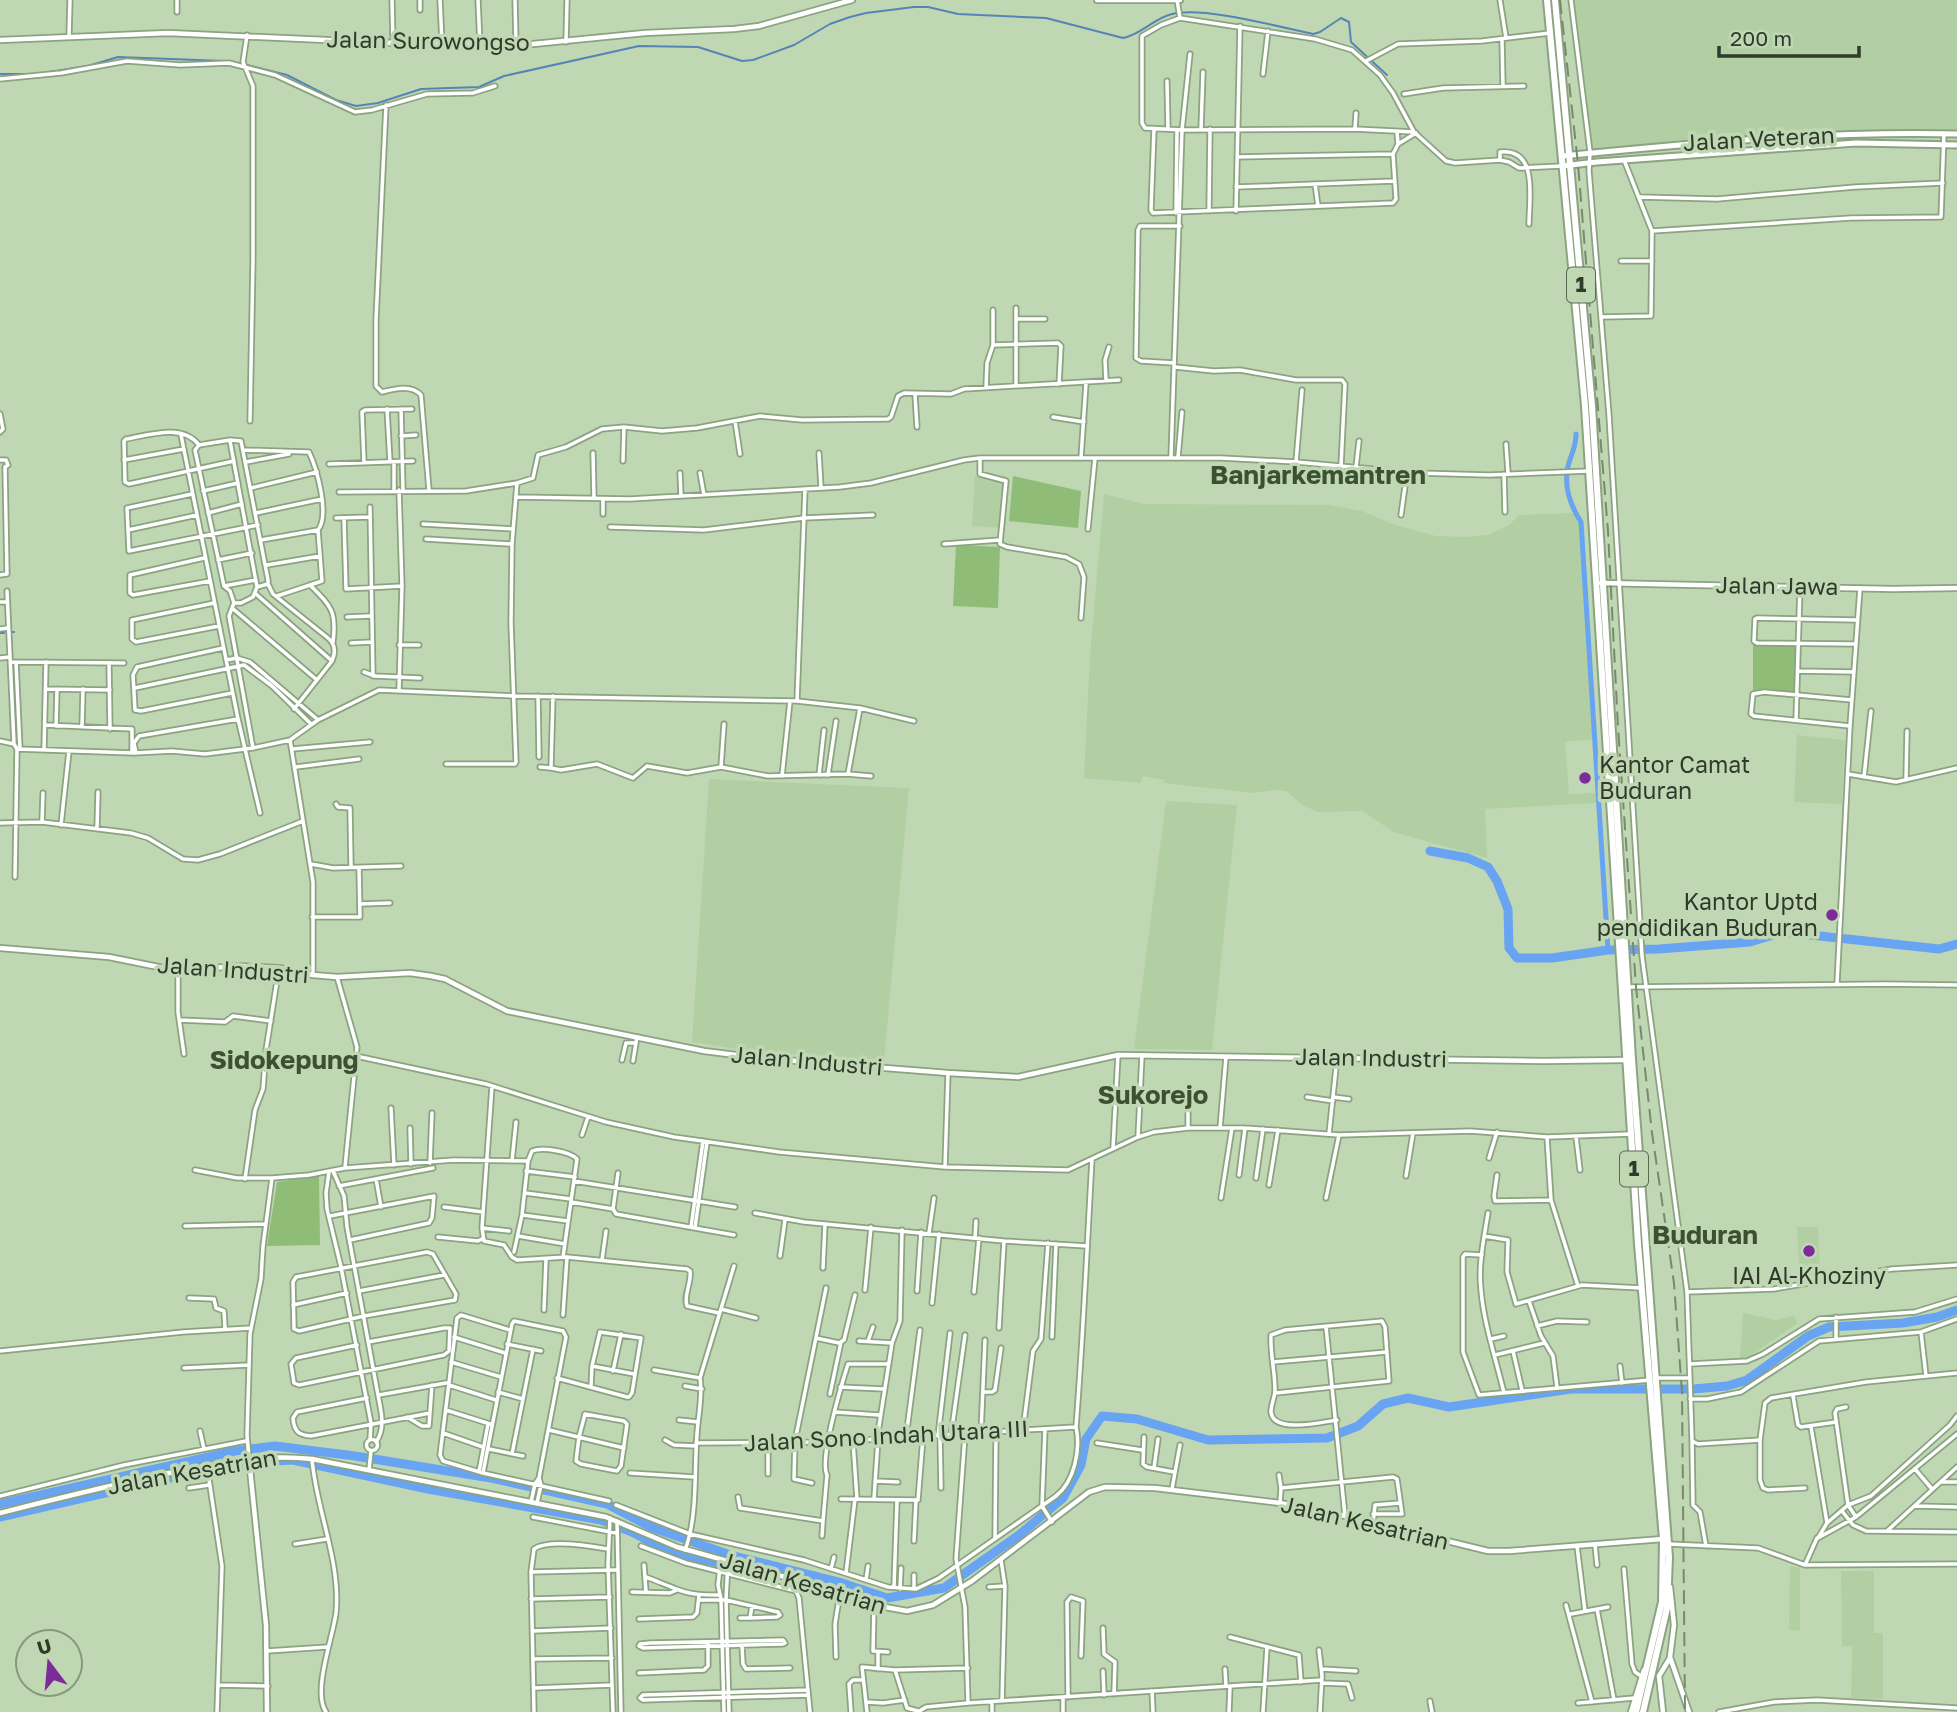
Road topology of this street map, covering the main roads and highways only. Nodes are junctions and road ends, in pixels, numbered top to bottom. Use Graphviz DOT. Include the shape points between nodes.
graph roads {
  1 [pos="1547,0"];
  2 [pos="1555,0"];
  3 [pos="1957,134"];
  4 [pos="1702,142"];
  5 [pos="1957,145"];
  6 [pos="1566,155"];
  7 [pos="1702,155"];
  8 [pos="1566,166"];
  9 [pos="1600,583"];
  10 [pos="1623,957"];
  11 [pos="1642,1244"];
  12 [pos="1643,1258"];
  13 [pos="1652,1380"];
  14 [pos="1666,1542"];
  15 [pos="1636,1712"];
  16 [pos="1643,1712"];
  1 -- 6 [label="highway, 1"];
  2 -- 6 [label="highway, 1"];
  3 -- 4 [label="main road, Jalan Veteran"];
  4 -- 6 [label="main road, Jalan Veteran"];
  4 -- 7 [label="main road"];
  5 -- 7 [label="main road, Jalan Veteran" via="1856,143"];
  6 -- 8 [label="highway, 1"];
  7 -- 8 [label="main road, Jalan Veteran"];
  8 -- 9 [label="highway, 1"];
  8 -- 9 [label="highway, 1" via="1593,418"];
  9 -- 10 [label="highway, 1"];
  10 -- 11 [label="highway, 1"];
  10 -- 11 [label="highway, 1" via="1626,1060"];
  11 -- 12 [label="highway, 1"];
  12 -- 13 [label="highway, 1"];
  12 -- 13 [label="highway, 1"];
  13 -- 14 [label="highway, 1"];
  14 -- 15 [label="highway, 1" via="1662,1602"];
  14 -- 16 [label="highway, 1" via="1667,1608"];
}
